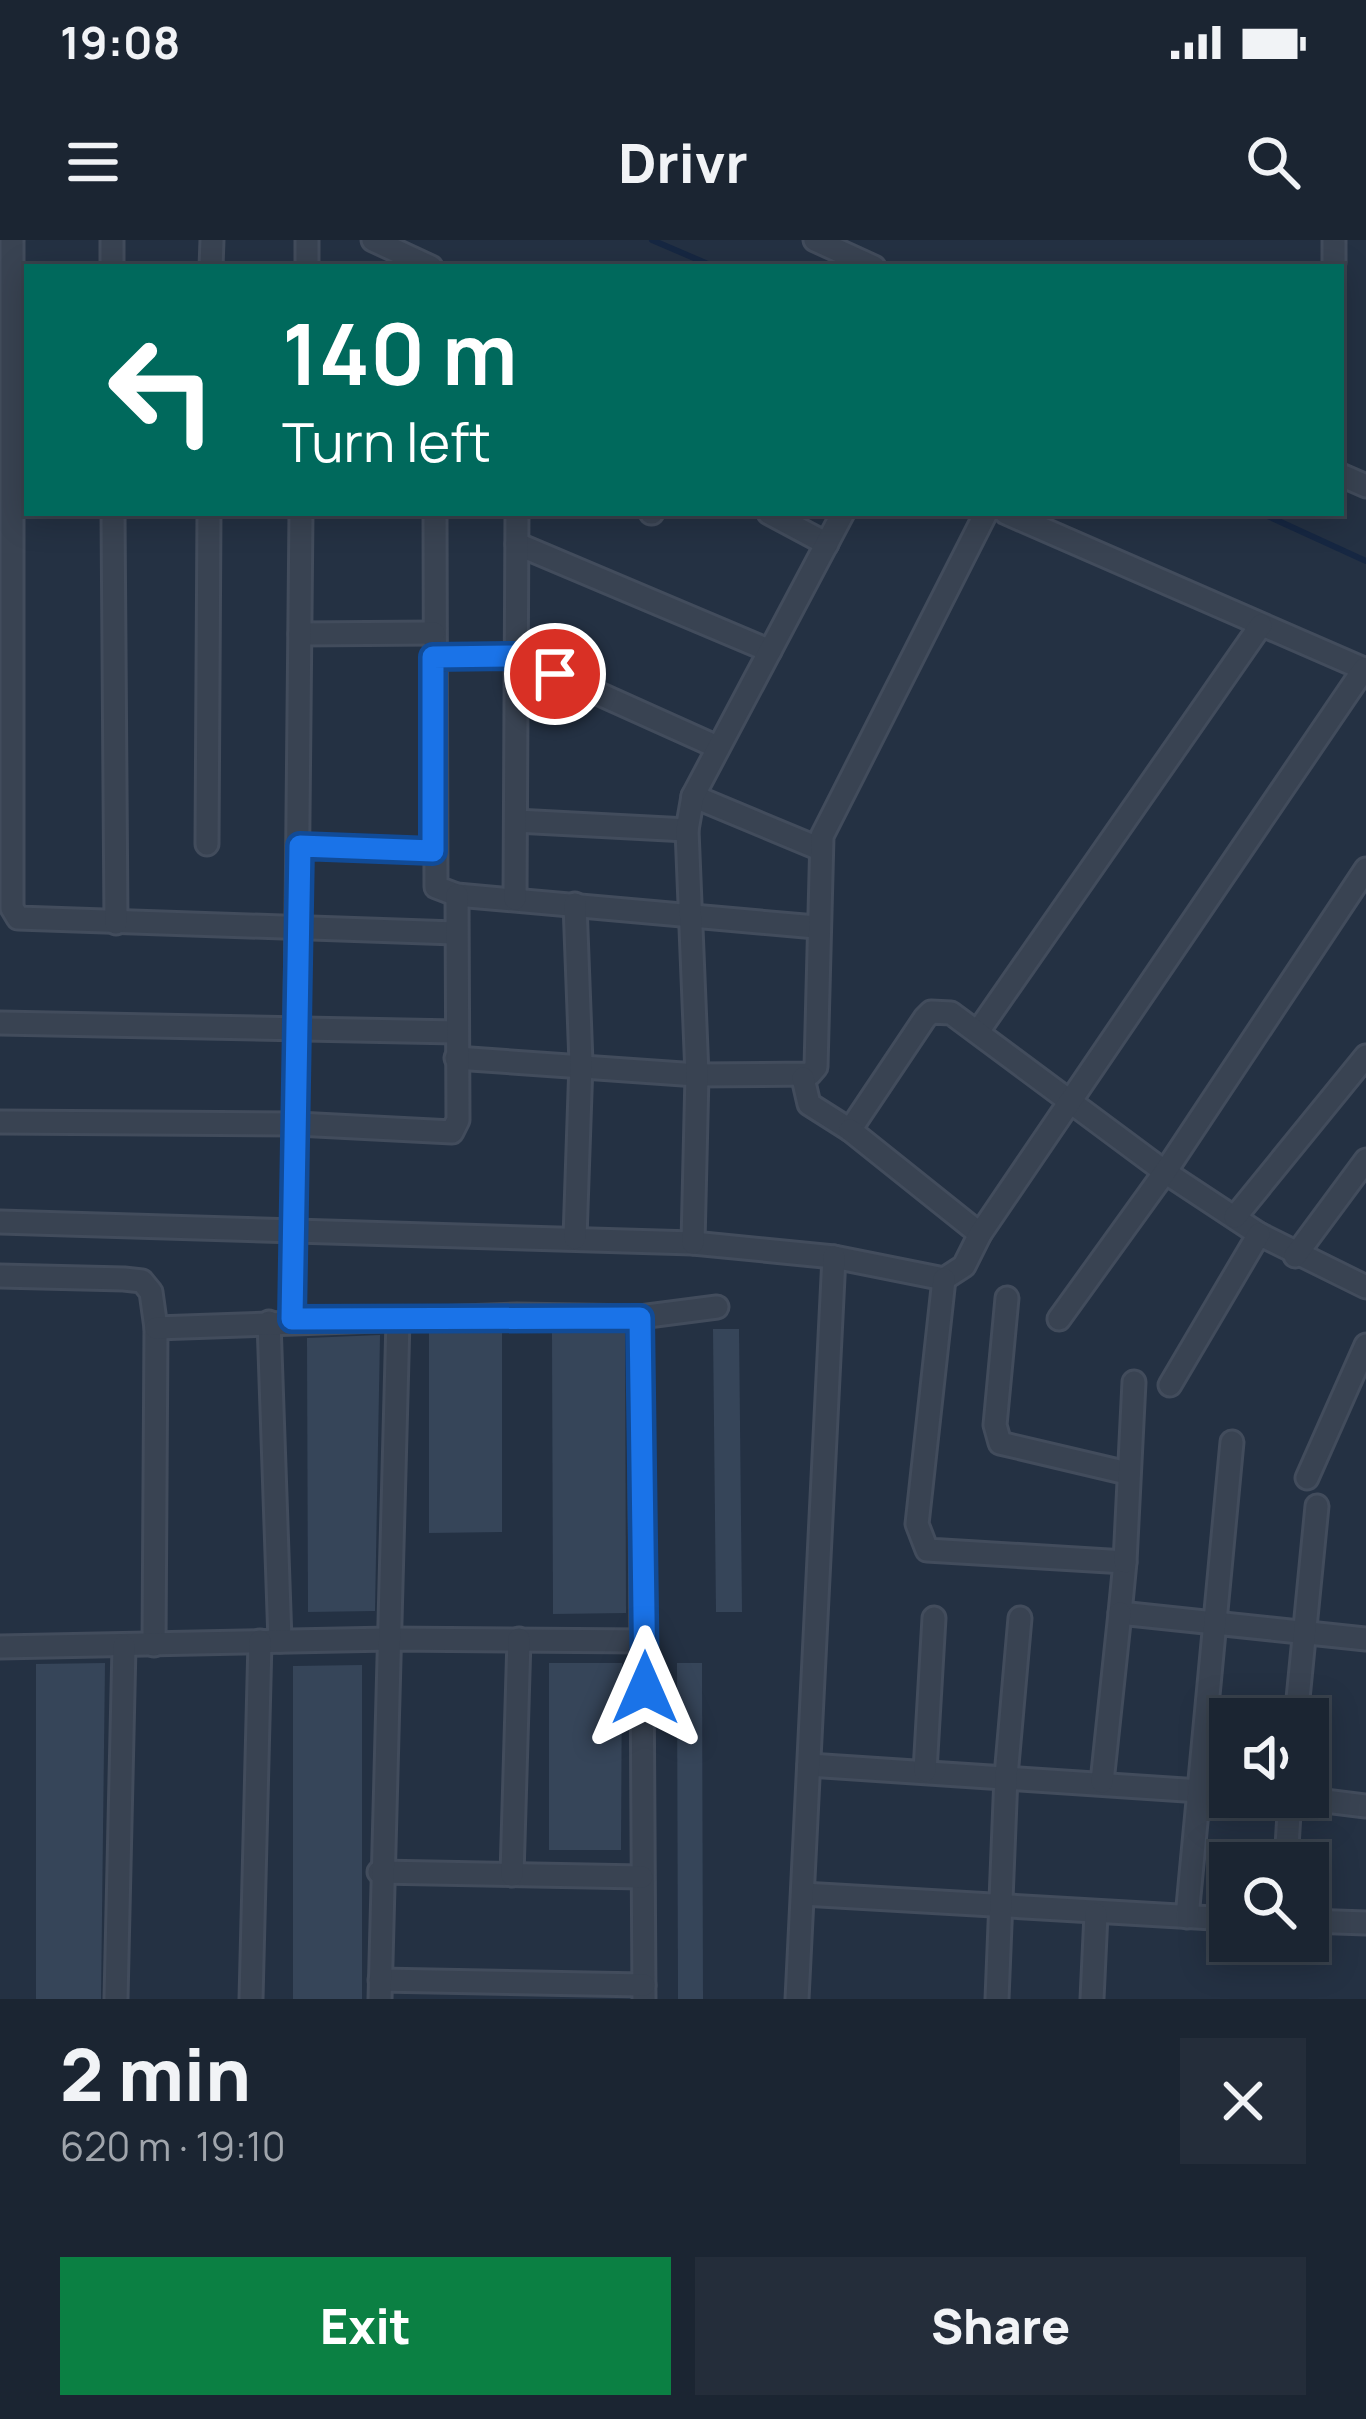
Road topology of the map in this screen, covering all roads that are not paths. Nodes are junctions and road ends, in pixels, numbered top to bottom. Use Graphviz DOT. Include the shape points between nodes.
graph roads {
  1 [pos="12,240"];
  2 [pos="373,240"];
  3 [pos="815,240"];
  4 [pos="425,264"];
  5 [pos="867,264"];
  6 [pos="13,445"];
  7 [pos="113,516"];
  8 [pos="209,516"];
  9 [pos="301,516"];
  10 [pos="435,516"];
  11 [pos="517,516"];
  12 [pos="775,516"];
  13 [pos="841,516"];
  14 [pos="984,516"];
  15 [pos="1013,516"];
  16 [pos="517,544"];
  17 [pos="827,544"];
  18 [pos="1261,625"];
  19 [pos="434,633"];
  20 [pos="300,634"];
  21 [pos="770,651"];
  22 [pos="515,656"];
  23 [pos="433,657"];
  24 [pos="1365,670"];
  25 [pos="715,746"];
  26 [pos="693,796"];
  27 [pos="516,821"];
  28 [pos="687,830"];
  29 [pos="207,844"];
  30 [pos="300,846"];
  31 [pos="820,849"];
  32 [pos="433,851"];
  33 [pos="1366,869"];
  34 [pos="457,895"];
  35 [pos="515,899"];
  36 [pos="575,904"];
  37 [pos="688,916"];
  38 [pos="116,923"];
  39 [pos="298,927"];
  40 [pos="816,928"];
  41 [pos="455,933"];
  42 [pos="0,1022"];
  43 [pos="979,1030"];
  44 [pos="299,1032"];
  45 [pos="456,1032"];
  46 [pos="1366,1056"];
  47 [pos="456,1058"];
  48 [pos="581,1064"];
  49 [pos="697,1075"];
  50 [pos="803,1078"];
  51 [pos="1072,1101"];
  52 [pos="0,1122"];
  53 [pos="297,1124"];
  54 [pos="850,1130"];
  55 [pos="1366,1160"];
  56 [pos="1165,1172"];
  57 [pos="1235,1217"];
  58 [pos="0,1222"];
  59 [pos="296,1227"];
  60 [pos="980,1234"];
  61 [pos="1258,1234"];
  62 [pos="574,1238"];
  63 [pos="693,1243"];
  64 [pos="1295,1256"];
  65 [pos="834,1257"];
  66 [pos="0,1276"];
  67 [pos="944,1279"];
  68 [pos="1366,1287"];
  69 [pos="1007,1298"];
  70 [pos="717,1307"];
  71 [pos="640,1318"];
  72 [pos="398,1319"];
  73 [pos="1059,1319"];
  74 [pos="281,1321"];
  75 [pos="156,1328"];
  76 [pos="1366,1345"];
  77 [pos="1135,1382"];
  78 [pos="1170,1384"];
  79 [pos="1232,1442"];
  80 [pos="1127,1473"];
  81 [pos="1307,1478"];
  82 [pos="1317,1506"];
  83 [pos="1125,1562"];
  84 [pos="1120,1613"];
  85 [pos="934,1618"];
  86 [pos="1019,1618"];
  87 [pos="1216,1621"];
  88 [pos="1302,1632"];
  89 [pos="388,1639"];
  90 [pos="519,1639"];
  91 [pos="1366,1639"];
  92 [pos="270,1641"];
  93 [pos="645,1641"];
  94 [pos="154,1645"];
  95 [pos="124,1646"];
  96 [pos="0,1647"];
  97 [pos="1297,1698"];
  98 [pos="809,1765"];
  99 [pos="925,1771"];
  100 [pos="1006,1776"];
  101 [pos="1102,1782"];
  102 [pos="1195,1791"];
  103 [pos="1209,1792"];
  104 [pos="1329,1801"];
  105 [pos="1366,1805"];
  106 [pos="379,1872"];
  107 [pos="512,1874"];
  108 [pos="642,1877"];
  109 [pos="803,1894"];
  110 [pos="1001,1908"];
  111 [pos="1096,1914"];
  112 [pos="1187,1917"];
  113 [pos="1209,1918"];
  114 [pos="1329,1921"];
  115 [pos="1366,1922"];
  116 [pos="380,1989"];
  117 [pos="644,1992"];
  118 [pos="116,1999"];
  119 [pos="251,1999"];
  120 [pos="797,1999"];
  121 [pos="998,1999"];
  122 [pos="1092,1999"];
  1 -- 6 [label="street"];
  2 -- 4 [label="street"];
  3 -- 5 [label="street"];
  6 -- 38 [label="street" via="12,908 28,922"];
  7 -- 38 [label="street"];
  8 -- 29 [label="street"];
  9 -- 20 [label="street"];
  10 -- 19 [label="street"];
  11 -- 16 [label="street"];
  12 -- 17 [label="street"];
  13 -- 17 [label="street"];
  14 -- 31 [label="street" via="830,811"];
  15 -- 18 [label="street"];
  16 -- 21 [label="street"];
  16 -- 22 [label="street"];
  17 -- 21 [label="street"];
  18 -- 24 [label="street"];
  18 -- 43 [label="street"];
  19 -- 20 [label="street"];
  19 -- 23 [label="street"];
  20 -- 30 [label="street"];
  21 -- 25 [label="street"];
  22 -- 23 [label="street"];
  22 -- 25 [label="street"];
  22 -- 27 [label="street"];
  23 -- 32 [label="street"];
  24 -- 51 [label="street"];
  25 -- 26 [label="street"];
  26 -- 28 [label="street"];
  26 -- 31 [label="street"];
  27 -- 28 [label="street"];
  27 -- 35 [label="street"];
  28 -- 37 [label="street"];
  30 -- 32 [label="street"];
  30 -- 39 [label="street"];
  31 -- 40 [label="street"];
  32 -- 34 [label="street" via="436,886"];
  33 -- 56 [label="street"];
  34 -- 35 [label="street"];
  34 -- 41 [label="street"];
  35 -- 36 [label="street"];
  36 -- 37 [label="street"];
  36 -- 48 [label="street"];
  37 -- 40 [label="street"];
  37 -- 49 [label="street"];
  38 -- 39 [label="street"];
  39 -- 41 [label="street"];
  39 -- 44 [label="street"];
  40 -- 50 [label="street" via="816,1067"];
  41 -- 45 [label="street"];
  42 -- 44 [label="street"];
  43 -- 51 [label="street"];
  43 -- 54 [label="street" via="951,1012 931,1012"];
  44 -- 45 [label="street"];
  44 -- 53 [label="street"];
  45 -- 47 [label="street"];
  46 -- 57 [label="street"];
  47 -- 48 [label="street"];
  47 -- 53 [label="street" via="452,1132"];
  48 -- 49 [label="street"];
  48 -- 62 [label="street"];
  49 -- 50 [label="street"];
  49 -- 63 [label="street"];
  50 -- 54 [label="street" via="809,1104"];
  51 -- 56 [label="street"];
  51 -- 60 [label="street"];
  52 -- 53 [label="street"];
  53 -- 59 [label="street"];
  54 -- 60 [label="street"];
  55 -- 64 [label="street"];
  56 -- 57 [label="street"];
  56 -- 73 [label="street"];
  57 -- 61 [label="street"];
  58 -- 59 [label="street"];
  59 -- 62 [label="street"];
  59 -- 74 [label="street"];
  60 -- 67 [label="street" via="964,1266"];
  61 -- 64 [label="street"];
  61 -- 78 [label="street"];
  62 -- 63 [label="street"];
  63 -- 65 [label="street"];
  64 -- 68 [label="street"];
  65 -- 67 [label="street"];
  65 -- 98 [label="street"];
  66 -- 75 [label="street" via="142,1281"];
  67 -- 83 [label="street" via="921,1541 943,1554"];
  69 -- 80 [label="street" via="1000,1443"];
  70 -- 71 [label="street"];
  71 -- 72 [label="street"];
  71 -- 93 [label="street"];
  72 -- 74 [label="street"];
  72 -- 89 [label="street"];
  74 -- 75 [label="street"];
  74 -- 92 [label="street"];
  75 -- 94 [label="street"];
  76 -- 81 [label="street"];
  77 -- 80 [label="street"];
  79 -- 87 [label="street"];
  80 -- 83 [label="street"];
  82 -- 88 [label="street"];
  83 -- 84 [label="street"];
  84 -- 87 [label="street"];
  84 -- 101 [label="street"];
  85 -- 99 [label="street"];
  86 -- 100 [label="street"];
  87 -- 88 [label="street"];
  87 -- 102 [label="street"];
  88 -- 91 [label="street"];
  88 -- 97 [label="street"];
  89 -- 90 [label="street"];
  89 -- 92 [label="street"];
  89 -- 106 [label="street"];
  90 -- 93 [label="street"];
  90 -- 107 [label="street"];
  92 -- 94 [label="street"];
  92 -- 119 [label="street"];
  93 -- 108 [label="street"];
  94 -- 95 [label="street"];
  95 -- 96 [label="street"];
  95 -- 118 [label="street"];
  98 -- 99 [label="street"];
  98 -- 109 [label="street"];
  99 -- 100 [label="street"];
  100 -- 101 [label="street"];
  100 -- 110 [label="street"];
  101 -- 102 [label="street"];
  102 -- 103 [label="street"];
  102 -- 112 [label="street"];
  104 -- 105 [label="street"];
  106 -- 107 [label="street"];
  106 -- 116 [label="street"];
  107 -- 108 [label="street"];
  108 -- 117 [label="street"];
  109 -- 110 [label="street"];
  109 -- 120 [label="street"];
  110 -- 111 [label="street"];
  110 -- 121 [label="street"];
  111 -- 112 [label="street"];
  111 -- 122 [label="street"];
  112 -- 113 [label="street"];
  114 -- 115 [label="street"];
  116 -- 117 [label="street"];
}
